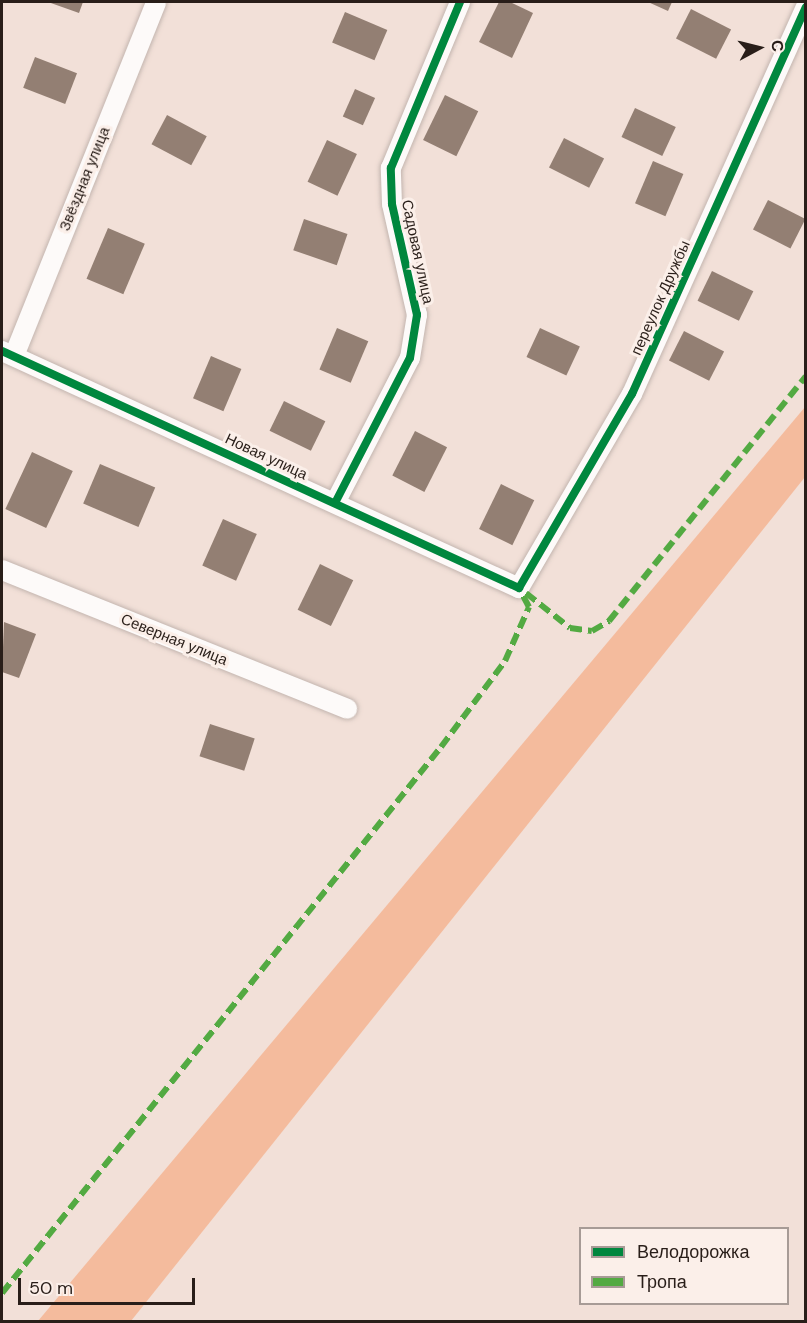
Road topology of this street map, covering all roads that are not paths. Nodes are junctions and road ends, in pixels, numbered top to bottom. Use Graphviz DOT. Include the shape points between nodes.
graph roads {
  1 [pos="156,2"];
  2 [pos="460,2"];
  3 [pos="806,8"];
  4 [pos="8,354"];
  5 [pos="335,503"];
  6 [pos="2,570"];
  7 [pos="519,588"];
  8 [pos="347,709"];
  1 -- 4 [label="street, Звёздная улица"];
  2 -- 5 [label="street, Садовая улица" via="392,168 392,204 417,315 410,358"];
  3 -- 7 [label="street, переулок Дружбы" via="632,394"];
  4 -- 5 [label="street, Новая улица"];
  5 -- 7 [label="street, Новая улица"];
  6 -- 8 [label="street, Северная улица"];
}
